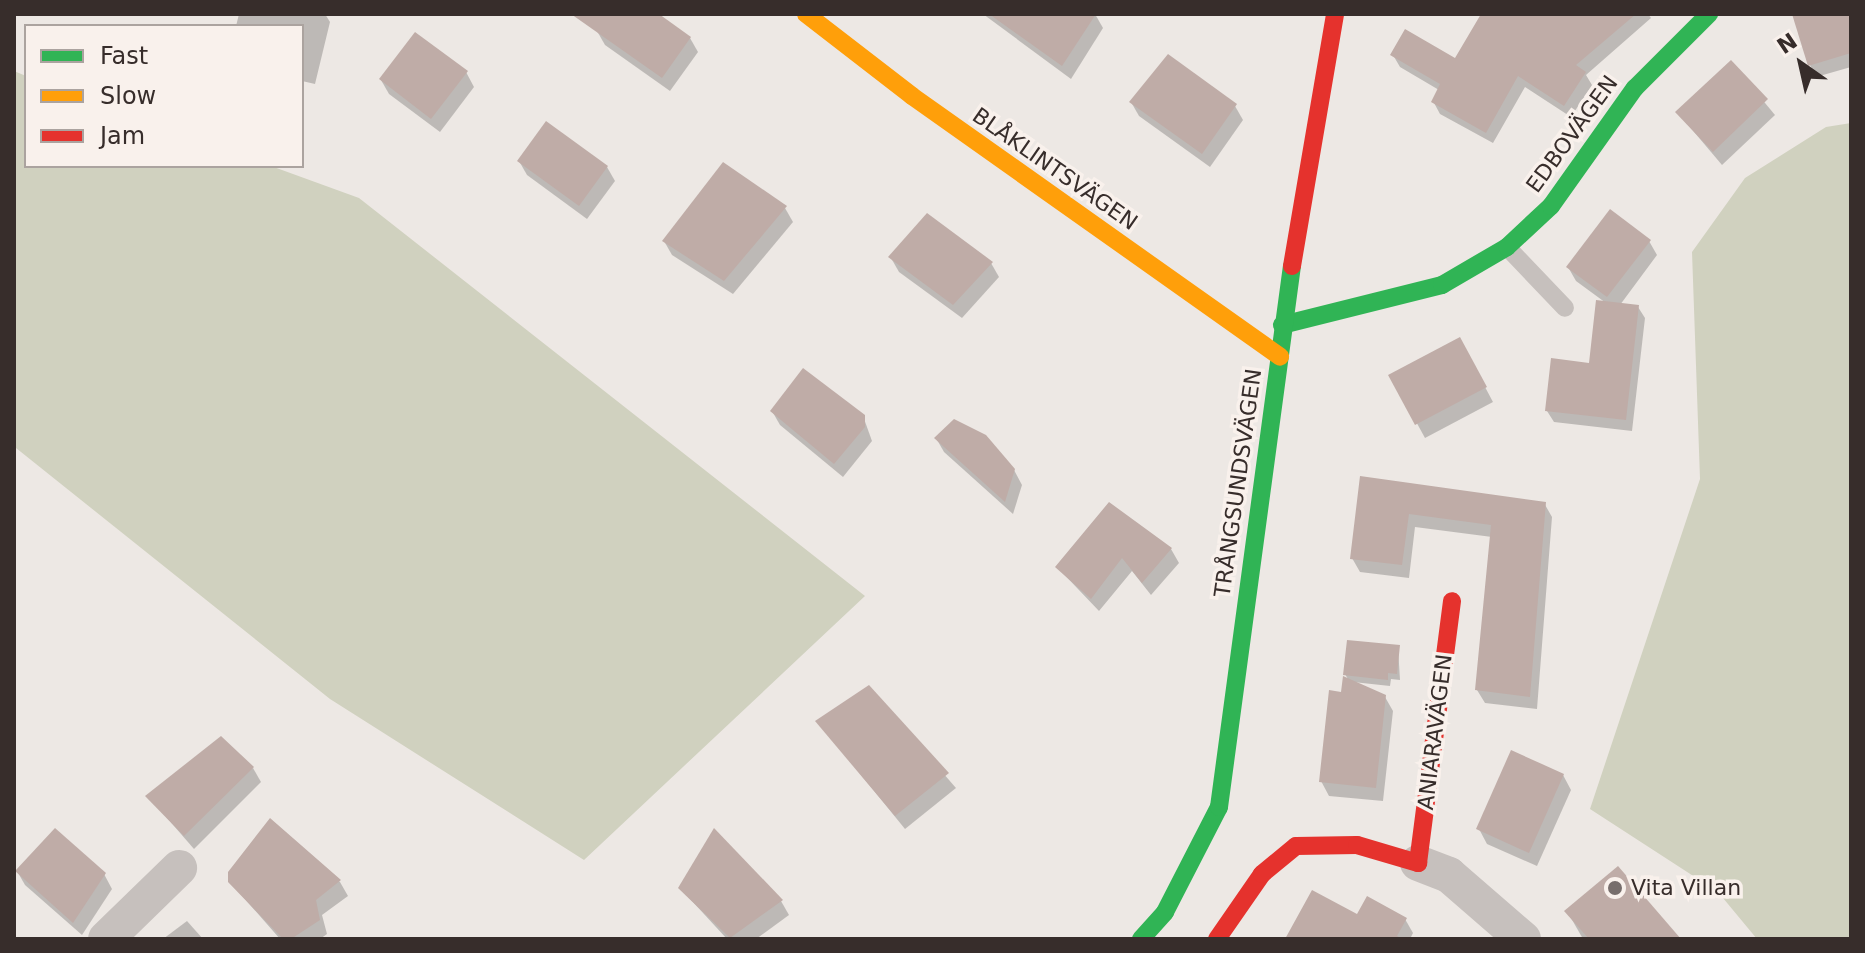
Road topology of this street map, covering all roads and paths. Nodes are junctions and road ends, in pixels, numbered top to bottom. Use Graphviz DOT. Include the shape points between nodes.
graph roads {
  1 [pos="806,14"];
  2 [pos="1335,14"];
  3 [pos="1709,14"];
  4 [pos="1507,247"];
  5 [pos="1565,308"];
  6 [pos="1282,325"];
  7 [pos="1280,357"];
  8 [pos="1452,601"];
  9 [pos="1418,863"];
  10 [pos="179,868"];
  11 [pos="106,939"];
  12 [pos="1141,939"];
  13 [pos="1217,939"];
  14 [pos="1523,939"];
  1 -- 7 [label="street, BLÅKLINTSVÄGEN" via="912,96"];
  2 -- 6 [label="street, TRÅNGSUNDSVÄGEN"];
  3 -- 4 [label="street, EDBOVÄGEN" via="1635,88 1551,206"];
  4 -- 5 [label="lane"];
  4 -- 6 [label="street, EDBOVÄGEN" via="1442,285"];
  6 -- 7 [label="street, TRÅNGSUNDSVÄGEN"];
  7 -- 12 [label="street, TRÅNGSUNDSVÄGEN" via="1219,807 1165,912"];
  8 -- 9 [label="street, ANIARAVÄGEN"];
  9 -- 13 [label="street" via="1357,845 1296,846 1262,874"];
  9 -- 14 [label="street" via="1449,875"];
  10 -- 11 [label="street"];
}
